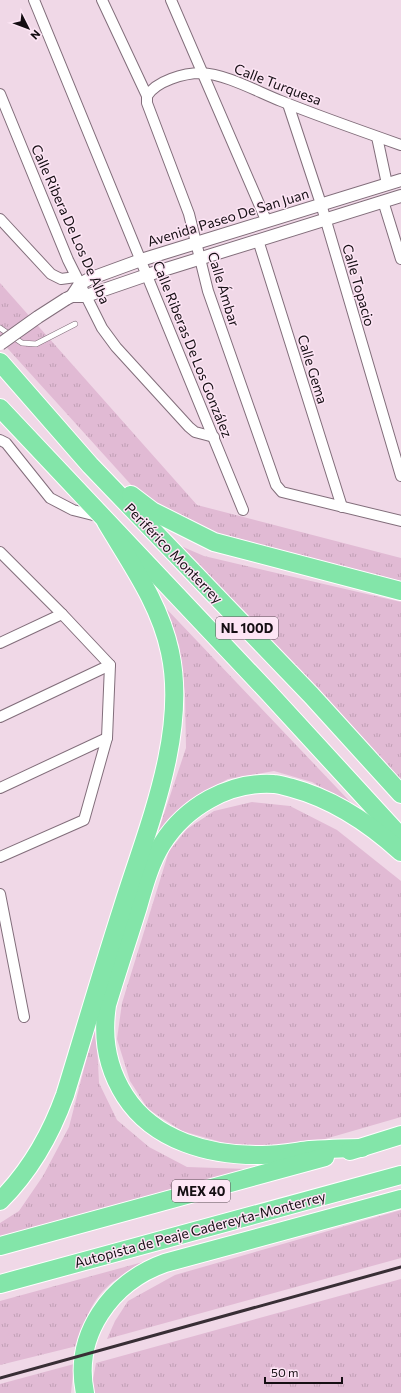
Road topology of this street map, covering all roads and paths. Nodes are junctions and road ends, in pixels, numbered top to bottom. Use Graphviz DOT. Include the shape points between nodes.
graph roads {
  1 [pos="34,0"];
  2 [pos="102,0"];
  3 [pos="171,0"];
  4 [pos="202,73"];
  5 [pos="0,94"];
  6 [pos="147,96"];
  7 [pos="288,104"];
  8 [pos="377,137"];
  9 [pos="401,145"];
  10 [pos="401,180"];
  11 [pos="387,184"];
  12 [pos="401,196"];
  13 [pos="383,201"];
  14 [pos="321,204"];
  15 [pos="0,219"];
  16 [pos="325,219"];
  17 [pos="266,220"];
  18 [pos="258,240"];
  19 [pos="196,242"];
  20 [pos="401,258"];
  21 [pos="201,259"];
  22 [pos="141,260"];
  23 [pos="147,275"];
  24 [pos="78,280"];
  25 [pos="86,296"];
  26 [pos="69,298"];
  27 [pos="75,324"];
  28 [pos="0,328"];
  29 [pos="0,344"];
  30 [pos="0,362"];
  31 [pos="0,408"];
  32 [pos="214,437"];
  33 [pos="0,440"];
  34 [pos="90,465"];
  35 [pos="401,476"];
  36 [pos="342,507"];
  37 [pos="243,510"];
  38 [pos="104,520"];
  39 [pos="401,521"];
  40 [pos="0,552"];
  41 [pos="401,591"];
  42 [pos="62,614"];
  43 [pos="0,643"];
  44 [pos="110,665"];
  45 [pos="0,717"];
  46 [pos="107,738"];
  47 [pos="0,788"];
  48 [pos="401,794"];
  49 [pos="401,837"];
  50 [pos="401,852"];
  51 [pos="0,857"];
  52 [pos="0,894"];
  53 [pos="24,1017"];
  54 [pos="401,1135"];
  55 [pos="362,1148"];
  56 [pos="401,1175"];
  57 [pos="401,1199"];
  58 [pos="0,1201"];
  59 [pos="0,1246"];
  60 [pos="0,1284"];
  61 [pos="84,1393"];
  1 -- 22 [label="street, Calle Riberas De Los González"];
  2 -- 6 [label="street, Calle Ámbar"];
  3 -- 4 [label="street"];
  4 -- 6 [label="street, Calle Turquesa" via="185,74 155,86"];
  4 -- 7 [label="street, Calle Turquesa" via="219,76"];
  4 -- 17 [label="street"];
  5 -- 24 [label="street, Calle Ribera De Los De Alba"];
  6 -- 19 [label="street, Calle Ámbar" via="147,103 189,214"];
  7 -- 8 [label="street, Calle Turquesa"];
  7 -- 14 [label="street, Calle Topacio"];
  8 -- 9 [label="street, Calle Turquesa"];
  8 -- 11 [label="street"];
  10 -- 11 [label="street, Avenida Paseo De San Juan"];
  11 -- 14 [label="street, Avenida Paseo De San Juan"];
  12 -- 13 [label="street"];
  13 -- 16 [label="street"];
  13 -- 20 [label="street"];
  14 -- 16 [label="street, Calle Topacio"];
  14 -- 17 [label="street, Avenida Paseo De San Juan"];
  15 -- 24 [label="street" via="51,274 61,279"];
  16 -- 18 [label="street"];
  16 -- 35 [label="street, Calle Topacio"];
  17 -- 19 [label="street, Avenida Paseo De San Juan"];
  18 -- 21 [label="street"];
  18 -- 36 [label="street, Calle Gema"];
  19 -- 21 [label="street, Calle Ámbar"];
  19 -- 22 [label="street, Avenida Paseo De San Juan"];
  21 -- 23 [label="street"];
  21 -- 36 [label="street, Calle Ámbar" via="208,290 278,489"];
  22 -- 23 [label="street, Calle Riberas De Los González"];
  22 -- 24 [label="street, Avenida Paseo De San Juan"];
  23 -- 25 [label="street"];
  23 -- 32 [label="street, Calle Riberas De Los González"];
  24 -- 25 [label="street, Calle Ribera De Los De Alba"];
  24 -- 26 [label="street"];
  25 -- 26 [label="street"];
  25 -- 32 [label="street, Calle Ribera De Los De Alba" via="102,328 120,352 189,427 195,432"];
  26 -- 29 [label="street, bridge"];
  27 -- 28 [label="lane" via="36,344 22,343"];
  30 -- 34 [label="highway, Periférico Monterrey / NL 100D"];
  31 -- 38 [label="highway, Periférico Monterrey / NL 100D"];
  32 -- 37 [label="street, Calle Riberas De Los González"];
  33 -- 38 [label="street" via="6,443 50,498 62,506"];
  34 -- 41 [label="highway" via="152,511 214,542"];
  34 -- 48 [label="highway, Periférico Monterrey / NL 100D" via="311,695"];
  36 -- 39 [label="street"];
  38 -- 49 [label="highway, Periférico Monterrey / NL 100D" via="268,692"];
  38 -- 58 [label="highway" via="154,602 166,636 171,653 174,684 171,737 156,798 58,1114 39,1151"];
  40 -- 42 [label="street"];
  42 -- 43 [label="street"];
  42 -- 44 [label="street"];
  44 -- 45 [label="street"];
  44 -- 46 [label="street"];
  46 -- 47 [label="street"];
  46 -- 51 [label="street" via="84,820"];
  50 -- 55 [label="highway" via="372,828 327,800 275,784 228,791 198,806 177,823 161,845 150,870 105,1018 108,1056 122,1091 144,1119 174,1138 207,1149 242,1155 279,1155"];
  52 -- 53 [label="street"];
  54 -- 55 [label="highway, MEX 40"];
  55 -- 59 [label="highway, MEX 40"];
  56 -- 60 [label="highway, Autopista de Peaje Cadereyta-Monterrey / MEX 40"];
  57 -- 61 [label="highway" via="165,1263 137,1275 114,1294 93,1325 83,1363"];
}
